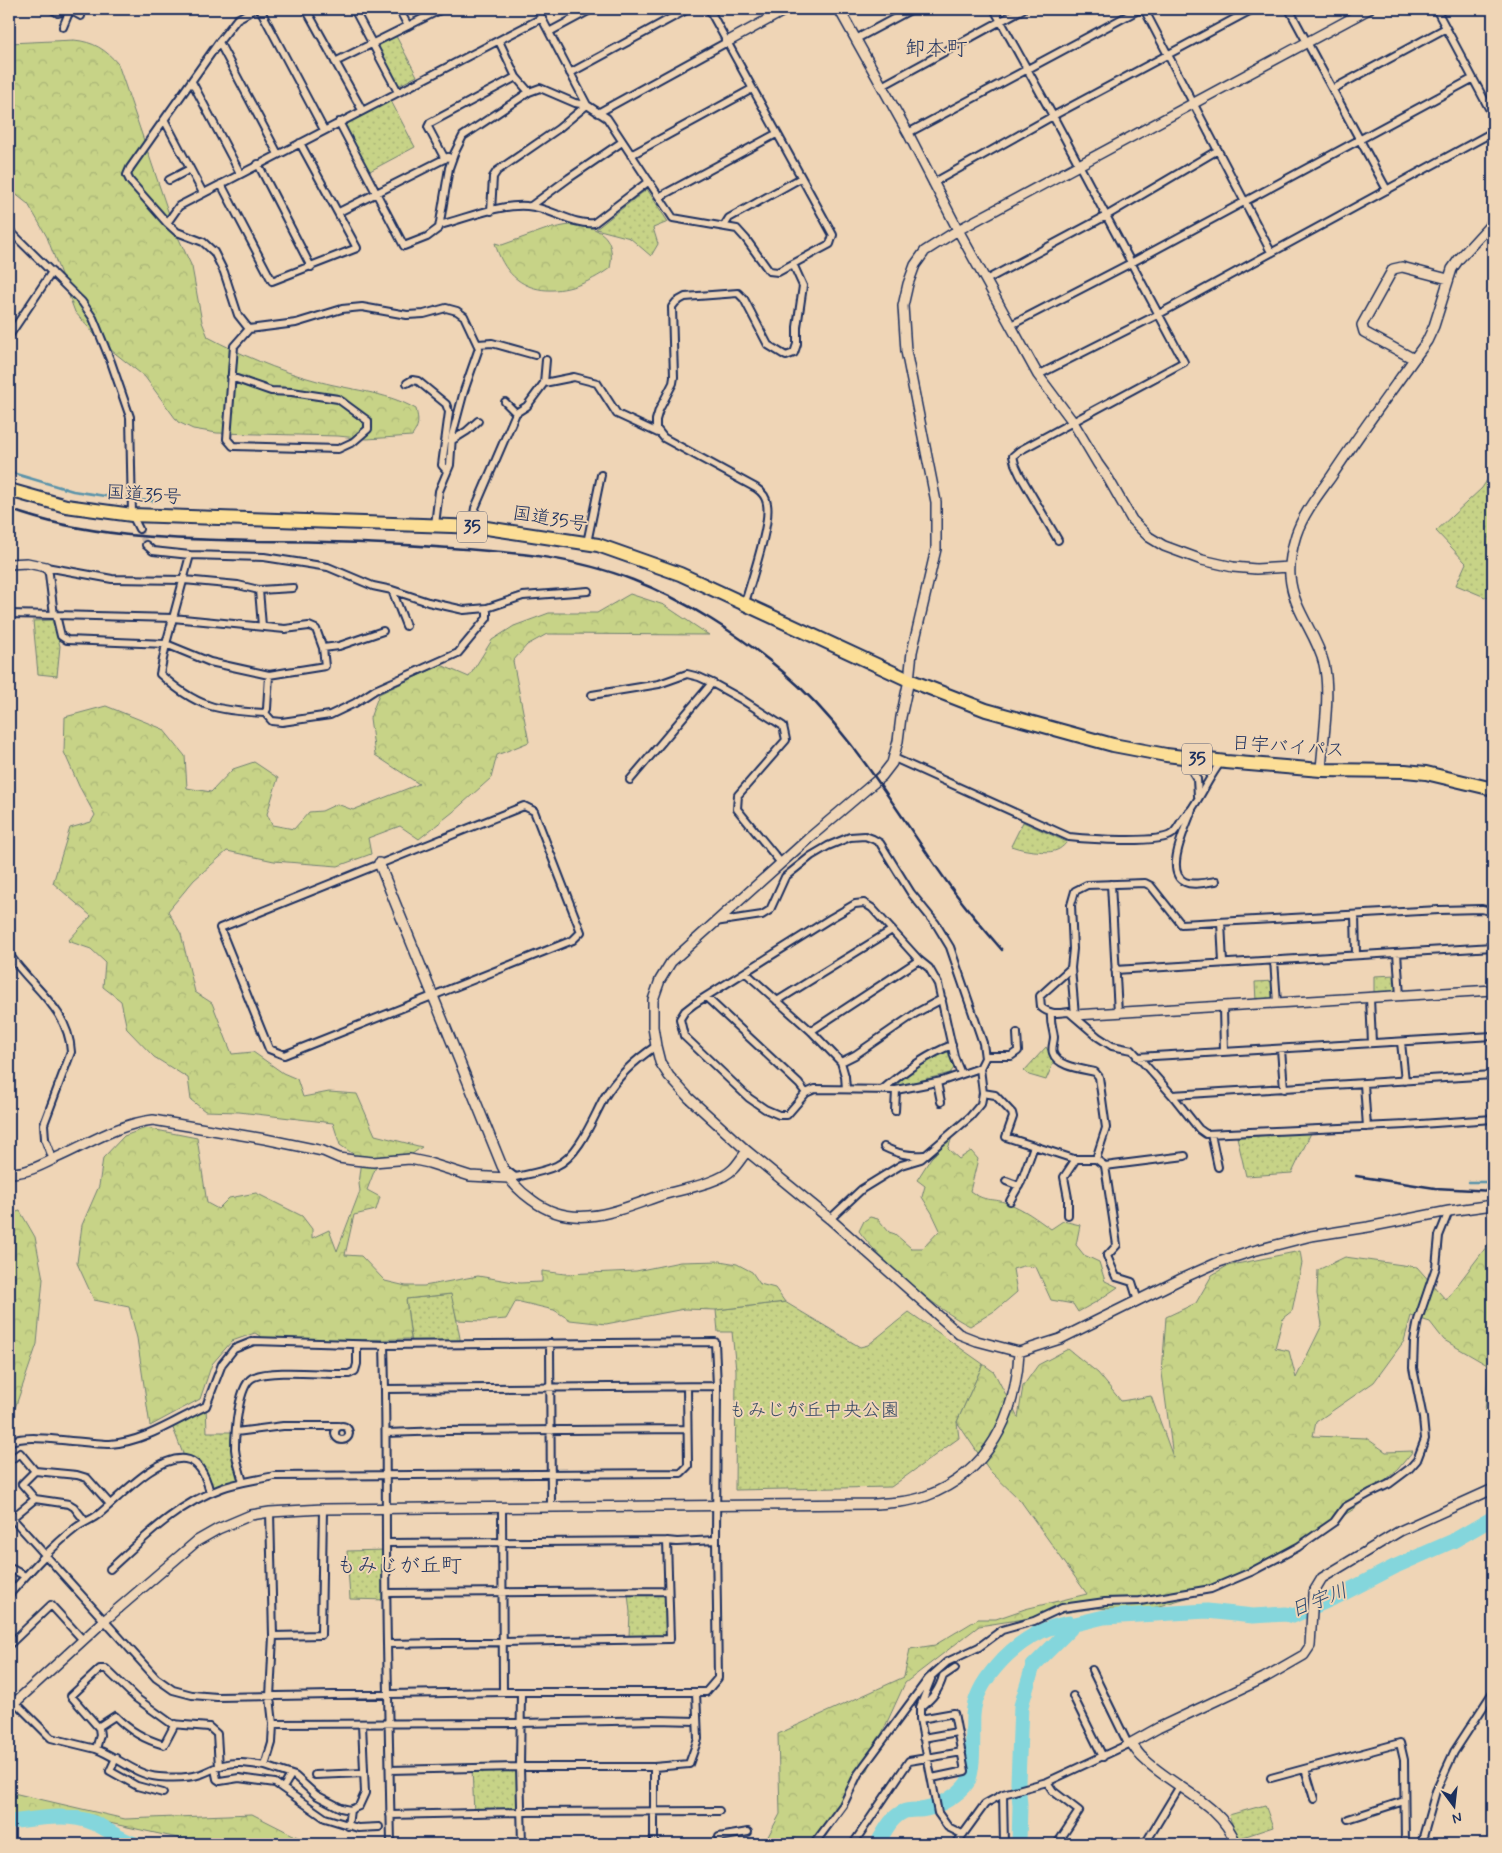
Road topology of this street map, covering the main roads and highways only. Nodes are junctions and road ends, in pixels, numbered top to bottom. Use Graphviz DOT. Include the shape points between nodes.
graph roads {
  1 [pos="9,490"];
  2 [pos="910,680"];
  3 [pos="1493,789"];
  1 -- 2 [label="highway, 国道35号 / 35" via="66,506 132,515 472,526 598,545 680,574"];
  2 -- 3 [label="highway, 日宇バイパス / 35" via="986,710 1113,745 1221,762 1321,770 1426,773"];
}
